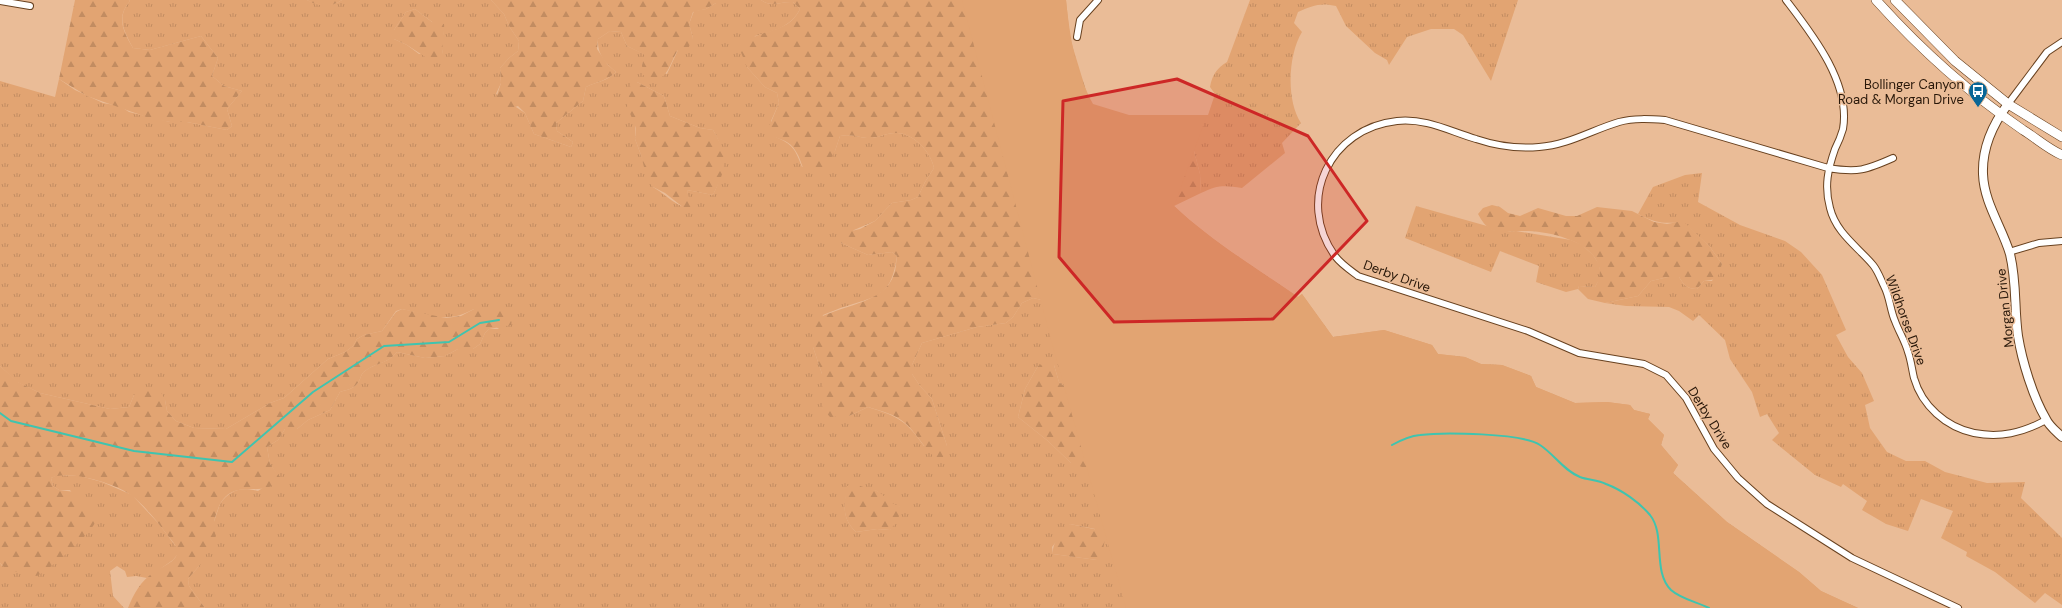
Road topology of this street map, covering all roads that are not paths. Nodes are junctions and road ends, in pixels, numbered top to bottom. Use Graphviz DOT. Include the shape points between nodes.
graph roads {
  1 [pos="1098,0"];
  2 [pos="1786,0"];
  3 [pos="1876,0"];
  4 [pos="1895,0"];
  5 [pos="0,2"];
  6 [pos="30,6"];
  7 [pos="1077,37"];
  8 [pos="2062,42"];
  9 [pos="2008,104"];
  10 [pos="2000,114"];
  11 [pos="2062,138"];
  12 [pos="2062,155"];
  13 [pos="1892,158"];
  14 [pos="1828,168"];
  15 [pos="2062,242"];
  16 [pos="2009,252"];
  17 [pos="2046,420"];
  18 [pos="2062,437"];
  19 [pos="1958,608"];
  1 -- 7 [label="street" via="1080,20"];
  2 -- 14 [label="street, Wildhorse Drive" via="1807,28 1841,90 1844,110 1842,130"];
  3 -- 10 [label="main road" via="1948,72"];
  4 -- 9 [label="main road" via="1955,62"];
  5 -- 6 [label="street"];
  8 -- 9 [label="street" via="2047,52"];
  9 -- 10 [label="street, Morgan Drive"];
  9 -- 11 [label="main road"];
  10 -- 12 [label="main road"];
  10 -- 16 [label="street, Morgan Drive" via="1984,153 1983,174 1986,196"];
  13 -- 14 [label="street, Derby Drive" via="1869,169 1856,171"];
  14 -- 17 [label="street, Wildhorse Drive" via="1826,181 1830,209 1840,229 1873,266 1885,288 1894,321 1908,350 1915,380 1927,404 1940,418 1964,431 1989,436 2012,435"];
  14 -- 19 [label="street, Derby Drive" via="1664,120 1620,122 1579,139 1541,147 1521,148 1477,140 1428,122 1396,121 1365,130 1331,159 1322,175 1318,191 1318,212 1324,235 1336,258 1358,276 1528,331 1579,353 1644,364 1666,375 1686,398 1714,449 1738,478 1767,504 1852,558"];
  15 -- 16 [label="street" via="2039,243"];
  16 -- 17 [label="street, Morgan Drive" via="2017,296 2018,335 2026,372"];
  17 -- 18 [label="street, Morgan Drive"];
}
